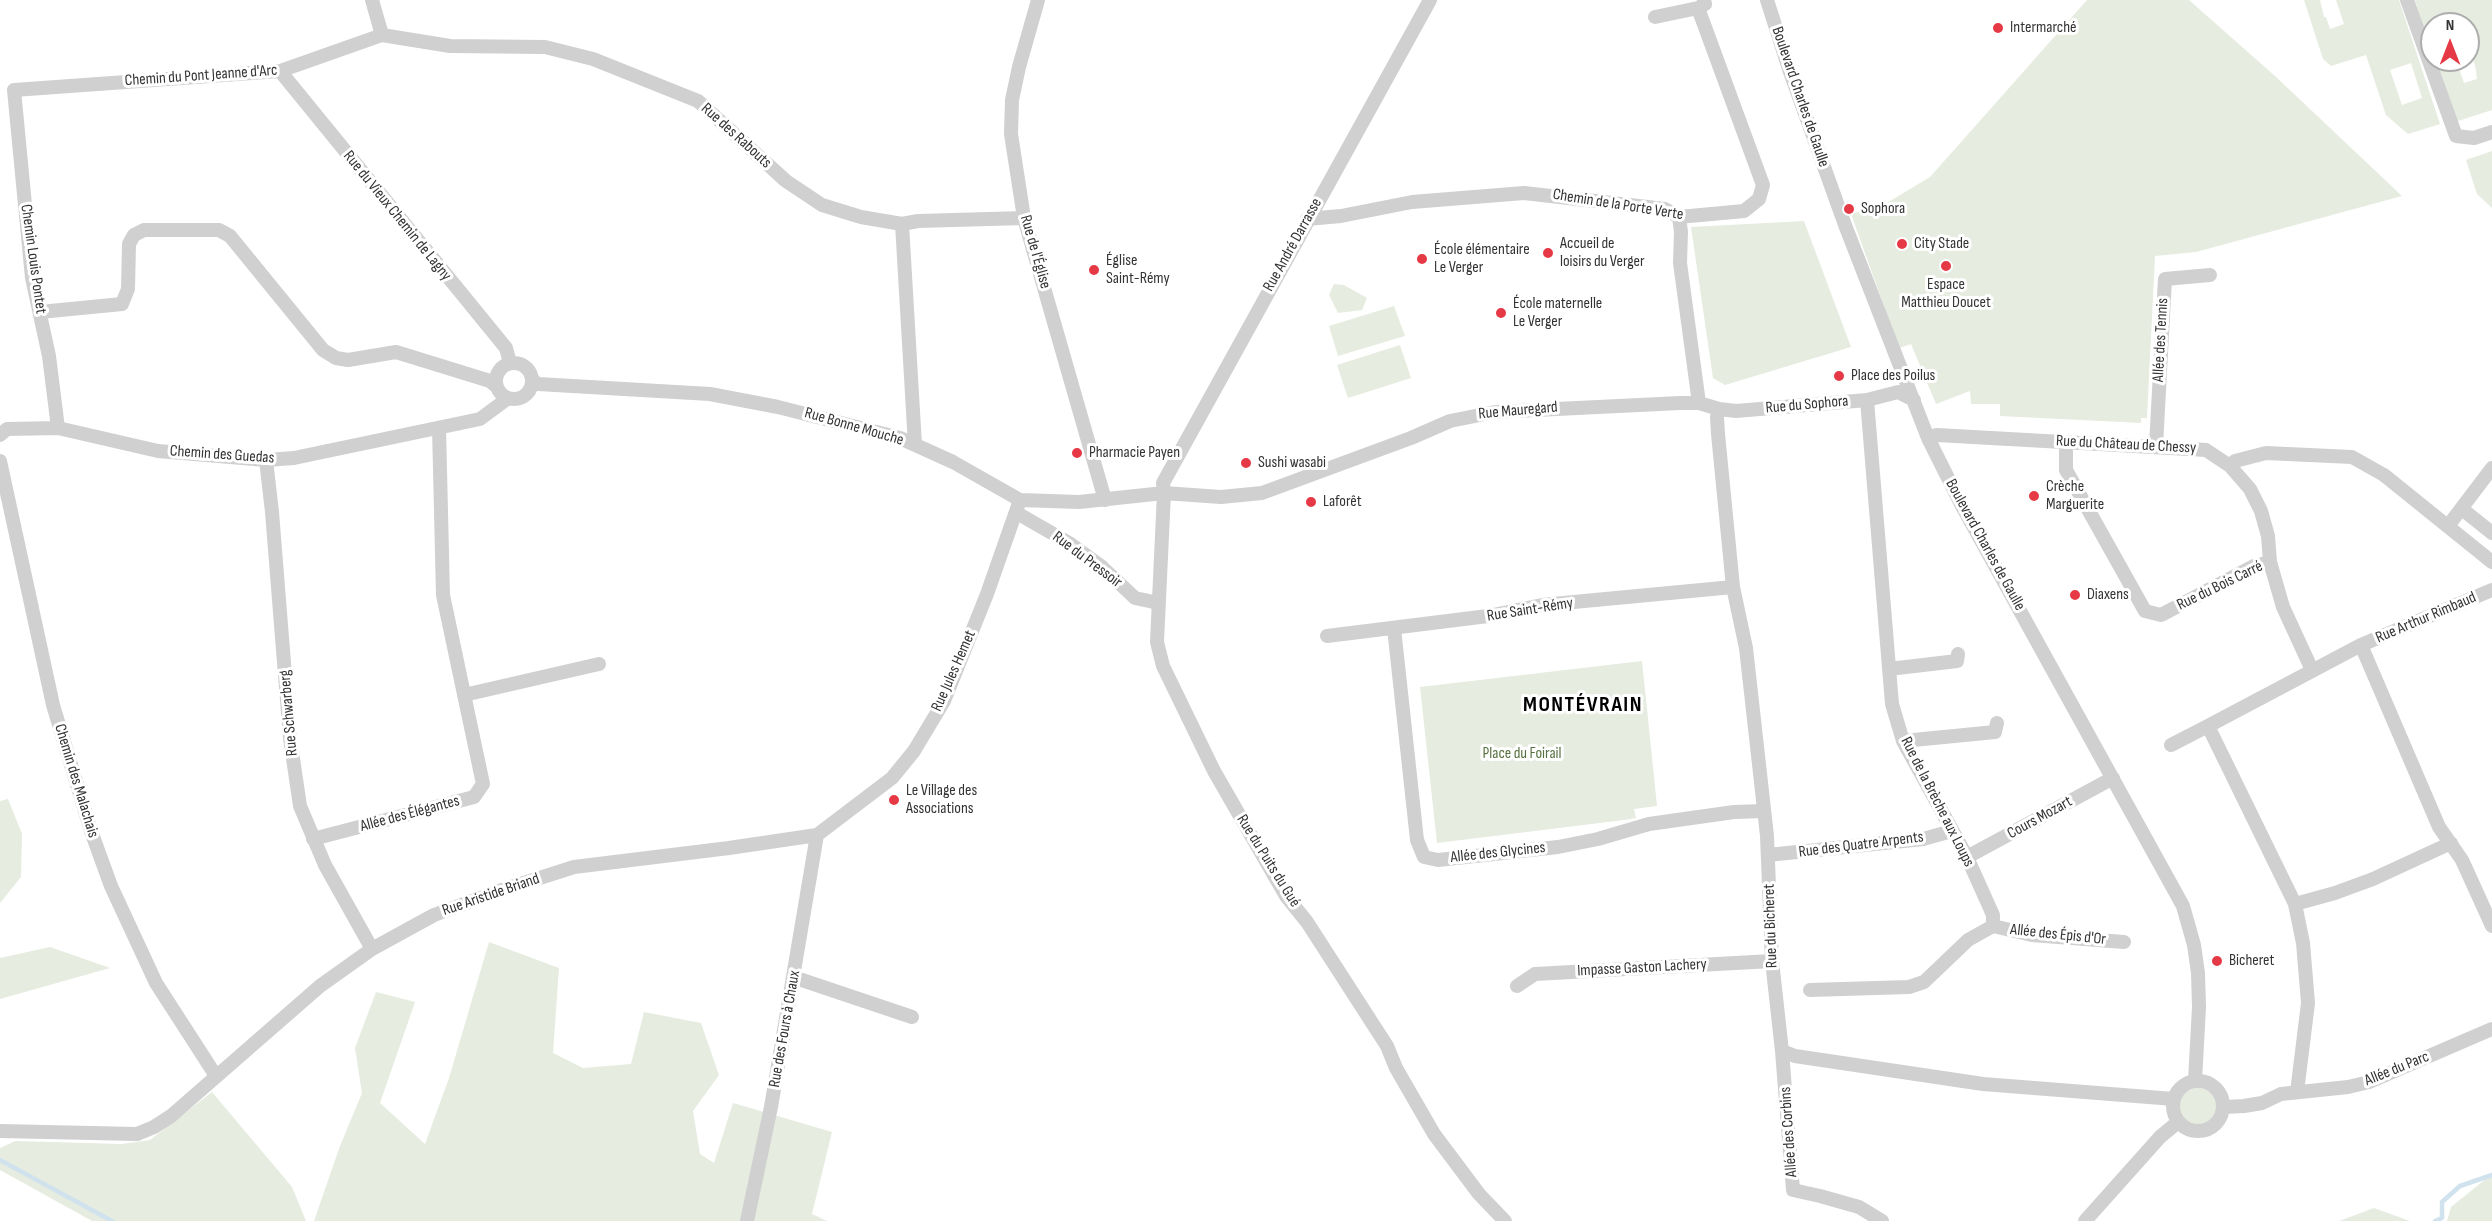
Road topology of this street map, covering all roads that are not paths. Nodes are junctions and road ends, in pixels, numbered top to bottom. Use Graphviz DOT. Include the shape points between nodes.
graph roads {
  1 [pos="372,0"];
  2 [pos="1038,0"];
  3 [pos="1430,0"];
  4 [pos="1767,0"];
  5 [pos="2407,0"];
  6 [pos="1701,4"];
  7 [pos="1655,17"];
  8 [pos="382,35"];
  9 [pos="280,71"];
  10 [pos="14,90"];
  11 [pos="2492,132"];
  12 [pos="1679,217"];
  13 [pos="1024,218"];
  14 [pos="1307,219"];
  15 [pos="902,224"];
  16 [pos="2210,275"];
  17 [pos="40,312"];
  18 [pos="510,363"];
  19 [pos="532,380"];
  20 [pos="496,386"];
  21 [pos="507,399"];
  22 [pos="1867,400"];
  23 [pos="1914,400"];
  24 [pos="1699,403"];
  25 [pos="1719,409"];
  26 [pos="58,428"];
  27 [pos="440,428"];
  28 [pos="1,433"];
  29 [pos="1928,438"];
  30 [pos="2066,442"];
  31 [pos="915,445"];
  32 [pos="2156,446"];
  33 [pos="266,460"];
  34 [pos="0,461"];
  35 [pos="2230,466"];
  36 [pos="2492,468"];
  37 [pos="1164,493"];
  38 [pos="1105,500"];
  39 [pos="1019,507"];
  40 [pos="2462,509"];
  41 [pos="2448,526"];
  42 [pos="2492,533"];
  43 [pos="2270,562"];
  44 [pos="2492,562"];
  45 [pos="1733,587"];
  46 [pos="2492,590"];
  47 [pos="1158,603"];
  48 [pos="1394,628"];
  49 [pos="1327,636"];
  50 [pos="2361,645"];
  51 [pos="1958,654"];
  52 [pos="599,664"];
  53 [pos="1889,669"];
  54 [pos="2312,670"];
  55 [pos="464,695"];
  56 [pos="1997,723"];
  57 [pos="2208,726"];
  58 [pos="1903,741"];
  59 [pos="2171,745"];
  60 [pos="2113,778"];
  61 [pos="1764,811"];
  62 [pos="1952,831"];
  63 [pos="817,835"];
  64 [pos="313,839"];
  65 [pos="2445,846"];
  66 [pos="1768,855"];
  67 [pos="1967,856"];
  68 [pos="2295,904"];
  69 [pos="1993,926"];
  70 [pos="2492,926"];
  71 [pos="2124,942"];
  72 [pos="372,949"];
  73 [pos="1772,961"];
  74 [pos="793,977"];
  75 [pos="1517,986"];
  76 [pos="1810,990"];
  77 [pos="912,1017"];
  78 [pos="2492,1029"];
  79 [pos="1782,1052"];
  80 [pos="216,1076"];
  81 [pos="2195,1081"];
  82 [pos="2297,1092"];
  83 [pos="2174,1099"];
  84 [pos="2224,1107"];
  85 [pos="2178,1122"];
  86 [pos="0,1131"];
  87 [pos="747,1221"];
  88 [pos="1505,1221"];
  89 [pos="1882,1221"];
  90 [pos="2085,1221"];
  1 -- 8 [label="street"];
  2 -- 13 [label="street, Rue de l'Église" via="1012,100 1011,134"];
  3 -- 14 [label="street, Rue André Darrasse"];
  4 -- 23 [label="street, Boulevard Charles de Gaulle" via="1845,225"];
  5 -- 11 [label="street" via="2456,136 2474,138"];
  6 -- 7 [label="street, Chemin de la Porte Verte"];
  6 -- 12 [label="street, Chemin de la Porte Verte" via="1763,185 1759,199 1744,212"];
  8 -- 9 [label="street, Chemin du Pont Jeanne d'Arc"];
  8 -- 15 [label="street, Rue des Rabouts" via="450,46 545,47 593,59 698,101 786,181 822,205"];
  9 -- 10 [label="street, Chemin du Pont Jeanne d'Arc"];
  9 -- 18 [label="street, Rue du Vieux Chemin de Lagny" via="506,348"];
  10 -- 17 [label="street, Chemin Louis Pontet" via="32,279"];
  12 -- 14 [label="street, Chemin de la Porte Verte" via="1665,209 1524,193 1412,202"];
  12 -- 24 [label="street" via="1680,263"];
  13 -- 15 [label="street, Rue des Rabouts"];
  13 -- 38 [label="street, Rue de l'Église"];
  14 -- 37 [label="street, Rue André Darrasse" via="1163,483"];
  15 -- 31 [label="street"];
  16 -- 32 [label="street, Allée des Tennis" via="2165,279"];
  17 -- 20 [label="street" via="122,304 128,289 129,244 134,235 144,230 219,230 230,236 323,350 336,358 348,360 396,352"];
  17 -- 26 [label="street, Chemin Louis Pontet"];
  18 -- 19 [label="street" via="522,365"];
  18 -- 20 [label="street" via="496,375"];
  19 -- 21 [label="street" via="524,396"];
  19 -- 31 [label="street, Rue Bonne Mouche" via="538,384 710,394 846,423"];
  20 -- 21 [label="street"];
  21 -- 27 [label="street, Chemin des Guedas" via="480,419"];
  22 -- 23 [label="street, Rue du Sophora" via="1898,392"];
  22 -- 25 [label="street, Rue du Sophora" via="1736,411"];
  22 -- 53 [label="street, Rue de la Brèche aux Loups"];
  23 -- 29 [label="street, Boulevard Charles de Gaulle"];
  24 -- 25 [label="street, Rue du Sophora"];
  24 -- 37 [label="street, Rue Mauregard" via="1495,412 1450,421 1267,492 1245,497"];
  25 -- 45 [label="street, Rue du Bicheret"];
  26 -- 28 [label="street, Chemin des Guedas" via="15,428"];
  26 -- 33 [label="street, Chemin des Guedas" via="158,451"];
  27 -- 33 [label="street, Chemin des Guedas" via="294,458"];
  27 -- 55 [label="street, Allée des Élégantes" via="443,595"];
  29 -- 30 [label="street, Rue du Château de Chessy" via="1937,435"];
  29 -- 60 [label="street, Boulevard Charles de Gaulle"];
  30 -- 32 [label="street, Rue du Château de Chessy"];
  30 -- 43 [label="street, Rue du Bois Carré" via="2066,470 2145,611 2162,615 2254,566"];
  31 -- 39 [label="street, Rue Bonne Mouche" via="953,462"];
  32 -- 35 [label="street, Rue du Château de Chessy" via="2206,450"];
  33 -- 64 [label="street, Rue Schwarberg" via="290,738 300,806"];
  34 -- 80 [label="street, Chemin des Malachais" via="53,705 91,831 111,886 156,984"];
  35 -- 41 [label="street" via="2235,461 2266,453 2352,457 2384,475"];
  35 -- 43 [label="street, Rue du Château de Chessy" via="2250,489 2261,511"];
  36 -- 40 [label="street"];
  37 -- 38 [label="street"];
  37 -- 47 [label="street, Rue du Puits du Gué"];
  38 -- 39 [label="street"];
  39 -- 47 [label="street, Rue du Pressoir" via="1102,567 1135,598"];
  39 -- 63 [label="street, Rue Jules Hemet" via="944,701 914,751 892,778"];
  40 -- 41 [label="street"];
  40 -- 42 [label="street"];
  41 -- 44 [label="street"];
  43 -- 54 [label="street, Rue du Château de Chessy" via="2283,608"];
  45 -- 48 [label="street, Rue Saint-Rémy" via="1542,605"];
  45 -- 61 [label="street, Rue du Bicheret" via="1746,648"];
  46 -- 50 [label="street, Rue Arthur Rimbaud"];
  47 -- 88 [label="street, Rue du Puits du Gué" via="1157,642 1163,666 1214,771 1286,896 1387,1046 1434,1134 1479,1194"];
  48 -- 49 [label="street, Rue Saint-Rémy"];
  48 -- 61 [label="street, Allée des Glycines" via="1417,840 1424,856 1438,860 1558,847 1649,824"];
  50 -- 54 [label="street, Rue Arthur Rimbaud"];
  50 -- 65 [label="street"];
  51 -- 53 [label="street" via="1957,661"];
  52 -- 55 [label="street"];
  53 -- 58 [label="street, Rue de la Brèche aux Loups" via="1892,704"];
  54 -- 57 [label="street"];
  55 -- 64 [label="street, Allée des Élégantes" via="483,784 480,792 474,797"];
  56 -- 58 [label="street" via="1995,732"];
  57 -- 59 [label="street"];
  57 -- 68 [label="street"];
  58 -- 62 [label="street, Rue de la Brèche aux Loups"];
  60 -- 67 [label="street, Cours Mozart"];
  60 -- 81 [label="street, Boulevard Charles de Gaulle" via="2173,886 2190,927 2198,973"];
  61 -- 66 [label="street, Rue du Bicheret"];
  62 -- 66 [label="street, Rue des Quatre Arpents" via="1923,839"];
  62 -- 67 [label="street, Rue de la Brèche aux Loups"];
  63 -- 72 [label="street, Rue Aristide Briand" via="574,867 434,915"];
  63 -- 74 [label="street, Rue des Fours à Chaux"];
  64 -- 72 [label="street, Rue Schwarberg"];
  65 -- 68 [label="street" via="2373,879"];
  65 -- 70 [label="street" via="2462,860"];
  66 -- 73 [label="street, Rue du Bicheret"];
  67 -- 69 [label="street, Rue de la Brèche aux Loups" via="1993,915"];
  68 -- 82 [label="street" via="2308,1003"];
  69 -- 71 [label="street, Allée des Épis d'Or" via="2032,934"];
  69 -- 76 [label="street" via="1968,940 1924,982 1909,987"];
  72 -- 80 [label="street, Rue Aristide Briand" via="320,986"];
  73 -- 75 [label="street, Impasse Gaston Lachery" via="1535,974"];
  73 -- 79 [label="street, Rue du Bicheret"];
  74 -- 77 [label="street"];
  74 -- 87 [label="street, Rue des Fours à Chaux"];
  78 -- 82 [label="street, Allée du Parc" via="2369,1082"];
  79 -- 83 [label="street" via="1983,1084"];
  79 -- 89 [label="street, Allée des Corbins" via="1793,1190 1858,1207"];
  80 -- 86 [label="street, Rue Aristide Briand" via="171,1116 137,1134"];
  81 -- 83 [label="street" via="2182,1086"];
  81 -- 84 [label="street" via="2215,1087"];
  82 -- 84 [label="street, Allée du Parc" via="2262,1103"];
  83 -- 85 [label="street" via="2172,1107"];
  84 -- 85 [label="street" via="2215,1125 2206,1130 2196,1132"];
  85 -- 90 [label="street"];
}
